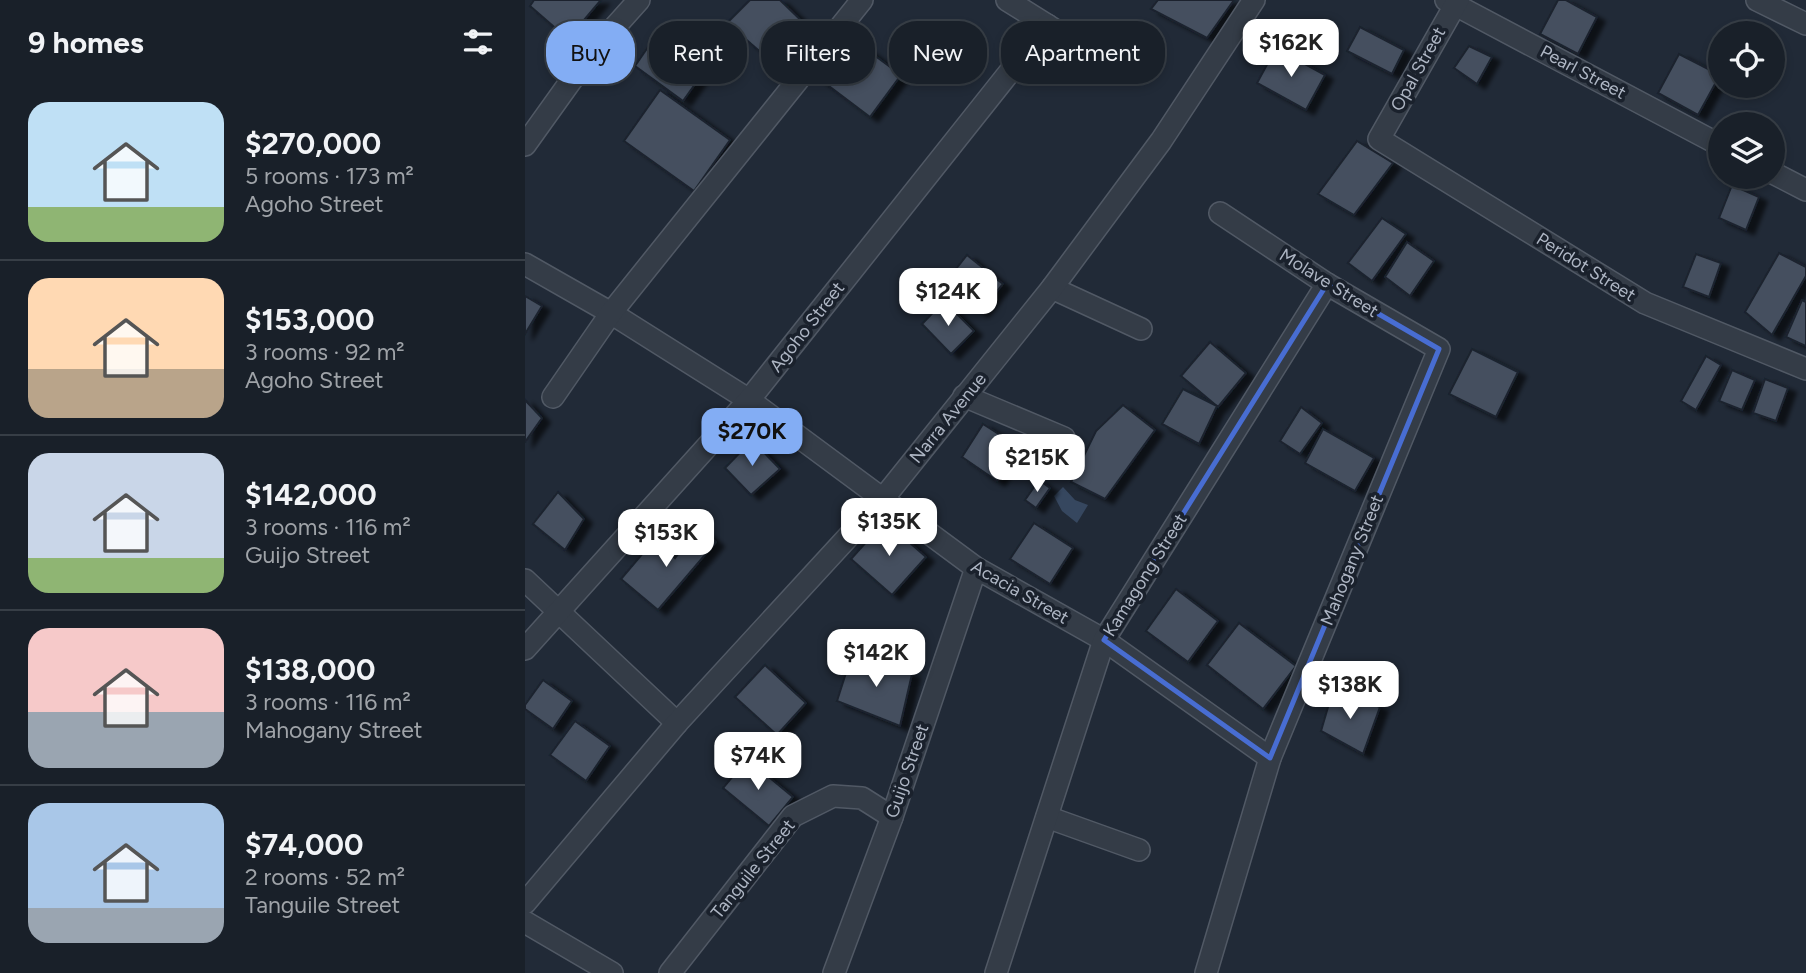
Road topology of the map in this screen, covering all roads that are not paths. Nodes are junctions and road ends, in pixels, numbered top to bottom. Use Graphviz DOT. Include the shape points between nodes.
graph roads {
  1 [pos="639,0"];
  2 [pos="862,0"];
  3 [pos="1007,0"];
  4 [pos="1254,0"];
  5 [pos="1757,0"];
  6 [pos="1453,1"];
  7 [pos="1041,21"];
  8 [pos="1806,24"];
  9 [pos="1001,83"];
  10 [pos="1380,139"];
  11 [pos="1708,139"];
  12 [pos="525,145"];
  13 [pos="1785,179"];
  14 [pos="1806,190"];
  15 [pos="1220,214"];
  16 [pos="525,264"];
  17 [pos="1327,284"];
  18 [pos="1052,288"];
  19 [pos="611,313"];
  20 [pos="1141,329"];
  21 [pos="1439,349"];
  22 [pos="1806,369"];
  23 [pos="964,396"];
  24 [pos="553,397"];
  25 [pos="749,400"];
  26 [pos="1064,438"];
  27 [pos="882,500"];
  28 [pos="976,568"];
  29 [pos="525,580"];
  30 [pos="558,612"];
  31 [pos="1104,640"];
  32 [pos="525,649"];
  33 [pos="677,723"];
  34 [pos="1270,758"];
  35 [pos="892,817"];
  36 [pos="1047,817"];
  37 [pos="1139,850"];
  38 [pos="525,903"];
  39 [pos="525,922"];
  40 [pos="612,973"];
  41 [pos="670,973"];
  42 [pos="834,973"];
  43 [pos="996,973"];
  44 [pos="1206,973"];
  1 -- 12 [label="street" via="588,57"];
  2 -- 19 [label="street"];
  3 -- 7 [label="street"];
  4 -- 18 [label="street, Narra Avenue" via="1161,141"];
  5 -- 8 [label="street"];
  6 -- 10 [label="street, Opal Street"];
  6 -- 11 [label="street, Pearl Street"];
  9 -- 25 [label="street, Agoho Street"];
  10 -- 22 [label="street, Peridot Street" via="1645,303"];
  13 -- 14 [label="street"];
  15 -- 17 [label="street, Molave Street"];
  16 -- 19 [label="street, Acacia Street"];
  17 -- 21 [label="street, Molave Street"];
  17 -- 31 [label="street, Kamagong Street"];
  18 -- 20 [label="street"];
  18 -- 23 [label="street, Narra Avenue"];
  19 -- 24 [label="street"];
  19 -- 25 [label="street, Acacia Street"];
  21 -- 34 [label="street, Mahogany Street"];
  23 -- 26 [label="street"];
  23 -- 27 [label="street, Narra Avenue"];
  25 -- 27 [label="street, Acacia Street"];
  25 -- 30 [label="street, Agoho Street"];
  27 -- 28 [label="street, Acacia Street"];
  27 -- 33 [label="street, Narra Avenue"];
  28 -- 31 [label="street, Acacia Street"];
  28 -- 35 [label="street, Guijo Street"];
  29 -- 30 [label="street"];
  30 -- 32 [label="street, Agoho Street"];
  30 -- 33 [label="street"];
  31 -- 34 [label="street, Acacia Street"];
  31 -- 36 [label="street, Kamagong Street"];
  33 -- 38 [label="street, Narra Avenue"];
  34 -- 44 [label="street, Mahogany Street"];
  35 -- 41 [label="street, Tanguile Street" via="862,798 833,796 793,816"];
  35 -- 42 [label="street, Guijo Street"];
  36 -- 37 [label="street"];
  36 -- 43 [label="street, Kamagong Street"];
  39 -- 40 [label="street"];
}
